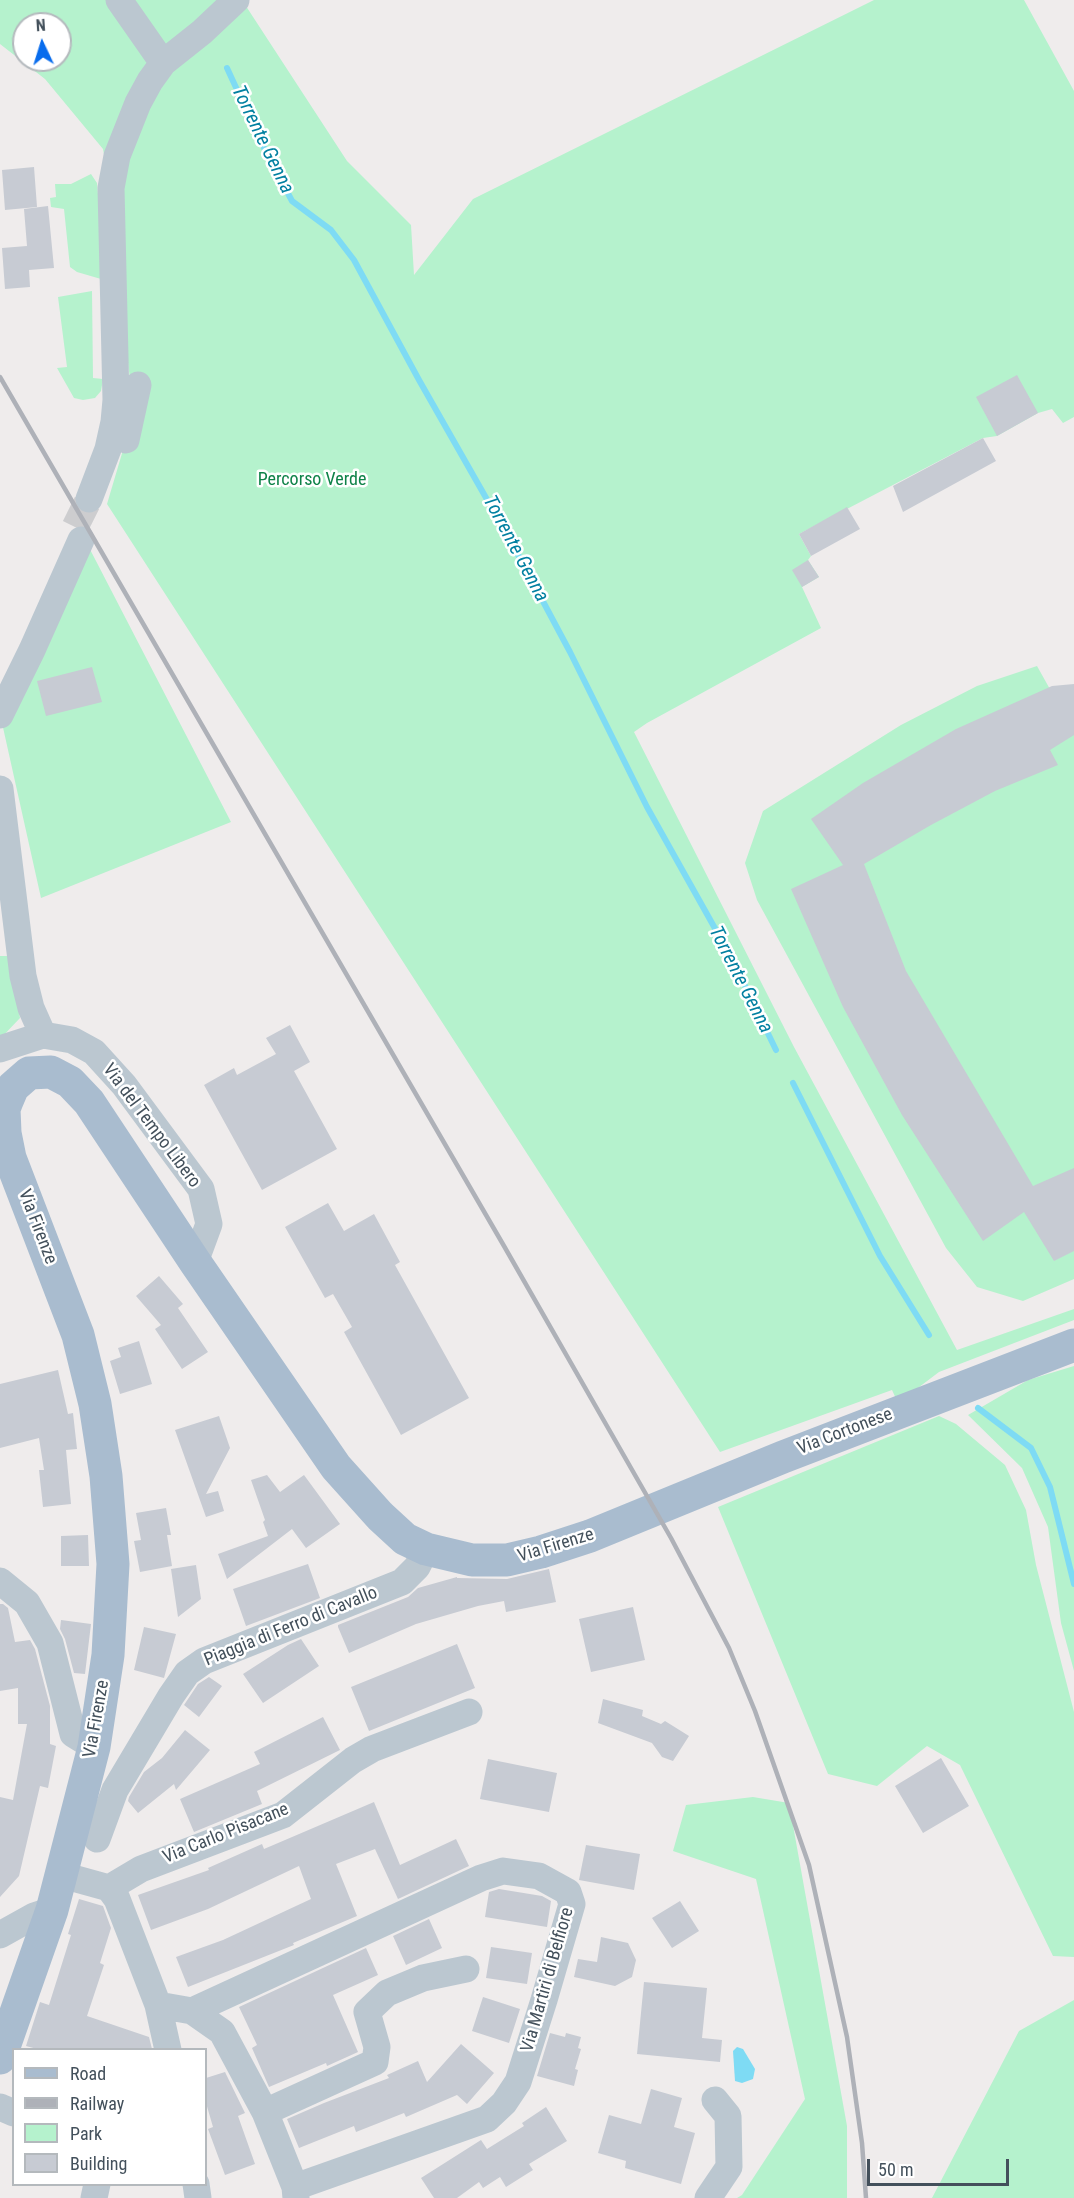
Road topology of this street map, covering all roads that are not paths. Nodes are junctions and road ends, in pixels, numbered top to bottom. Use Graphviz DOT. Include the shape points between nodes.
graph roads {
  1 [pos="119,0"];
  2 [pos="234,3"];
  3 [pos="156,72"];
  4 [pos="138,385"];
  5 [pos="85,520"];
  6 [pos="0,686"];
  7 [pos="0,715"];
  8 [pos="0,789"];
  9 [pos="43,1035"];
  10 [pos="0,1049"];
  11 [pos="195,1262"];
  12 [pos="1074,1345"];
  13 [pos="618,1525"];
  14 [pos="426,1549"];
  15 [pos="0,1581"];
  16 [pos="469,1712"];
  17 [pos="94,1747"];
  18 [pos="97,1839"];
  19 [pos="62,1875"];
  20 [pos="109,1888"];
  21 [pos="52,1910"];
  22 [pos="0,1935"];
  23 [pos="466,1969"];
  24 [pos="158,2005"];
  25 [pos="192,2011"];
  26 [pos="168,2048"];
  27 [pos="0,2058"];
  28 [pos="715,2100"];
  29 [pos="265,2112"];
  30 [pos="296,2192"];
  31 [pos="708,2198"];
  1 -- 3 [label="street"];
  2 -- 3 [label="street"];
  3 -- 5 [label="street" via="138,103 117,156 111,188 116,400 108,449"];
  4 -- 5 [label="street" via="124,448"];
  5 -- 6 [label="street"];
  5 -- 7 [label="street" via="32,650"];
  8 -- 9 [label="street" via="23,976"];
  9 -- 10 [label="street, Via del Tempo Libero"];
  9 -- 11 [label="street, Via del Tempo Libero" via="72,1040 94,1052 124,1085 201,1189 209,1224"];
  11 -- 14 [label="main road, Via Firenze" via="336,1467 405,1539"];
  11 -- 17 [label="main road, Via Firenze" via="89,1102 70,1082 51,1072 29,1073 13,1087 4,1108 10,1158 78,1335 95,1404 106,1476 113,1564 108,1655"];
  12 -- 13 [label="main road, Via Cortonese" via="794,1452"];
  13 -- 14 [label="main road, Via Firenze" via="507,1560 472,1560"];
  14 -- 18 [label="street, Piaggia di Ferro di Cavallo" via="417,1567 402,1582 204,1661 187,1673 115,1791"];
  15 -- 17 [label="street" via="27,1603 50,1643 73,1734"];
  16 -- 20 [label="street, Via Carlo Pisacane" via="372,1749 283,1815 141,1869"];
  17 -- 19 [label="main road, Via Firenze"];
  19 -- 20 [label="street"];
  19 -- 21 [label="main road, Via Firenze"];
  20 -- 24 [label="street" via="117,1899"];
  21 -- 22 [label="street"];
  21 -- 27 [label="main road, Via Firenze"];
  23 -- 29 [label="street" via="423,1978 387,1994 367,2012 376,2047 375,2062"];
  24 -- 25 [label="street"];
  24 -- 26 [label="street"];
  25 -- 29 [label="street" via="222,2032"];
  25 -- 30 [label="street, Via Martiri di Belfiore" via="502,1871 539,1876 568,1892 572,1904 544,2000 518,2082 504,2103 487,2119"];
  28 -- 31 [label="street" via="728,2116 729,2167"];
  29 -- 30 [label="street"];
}
